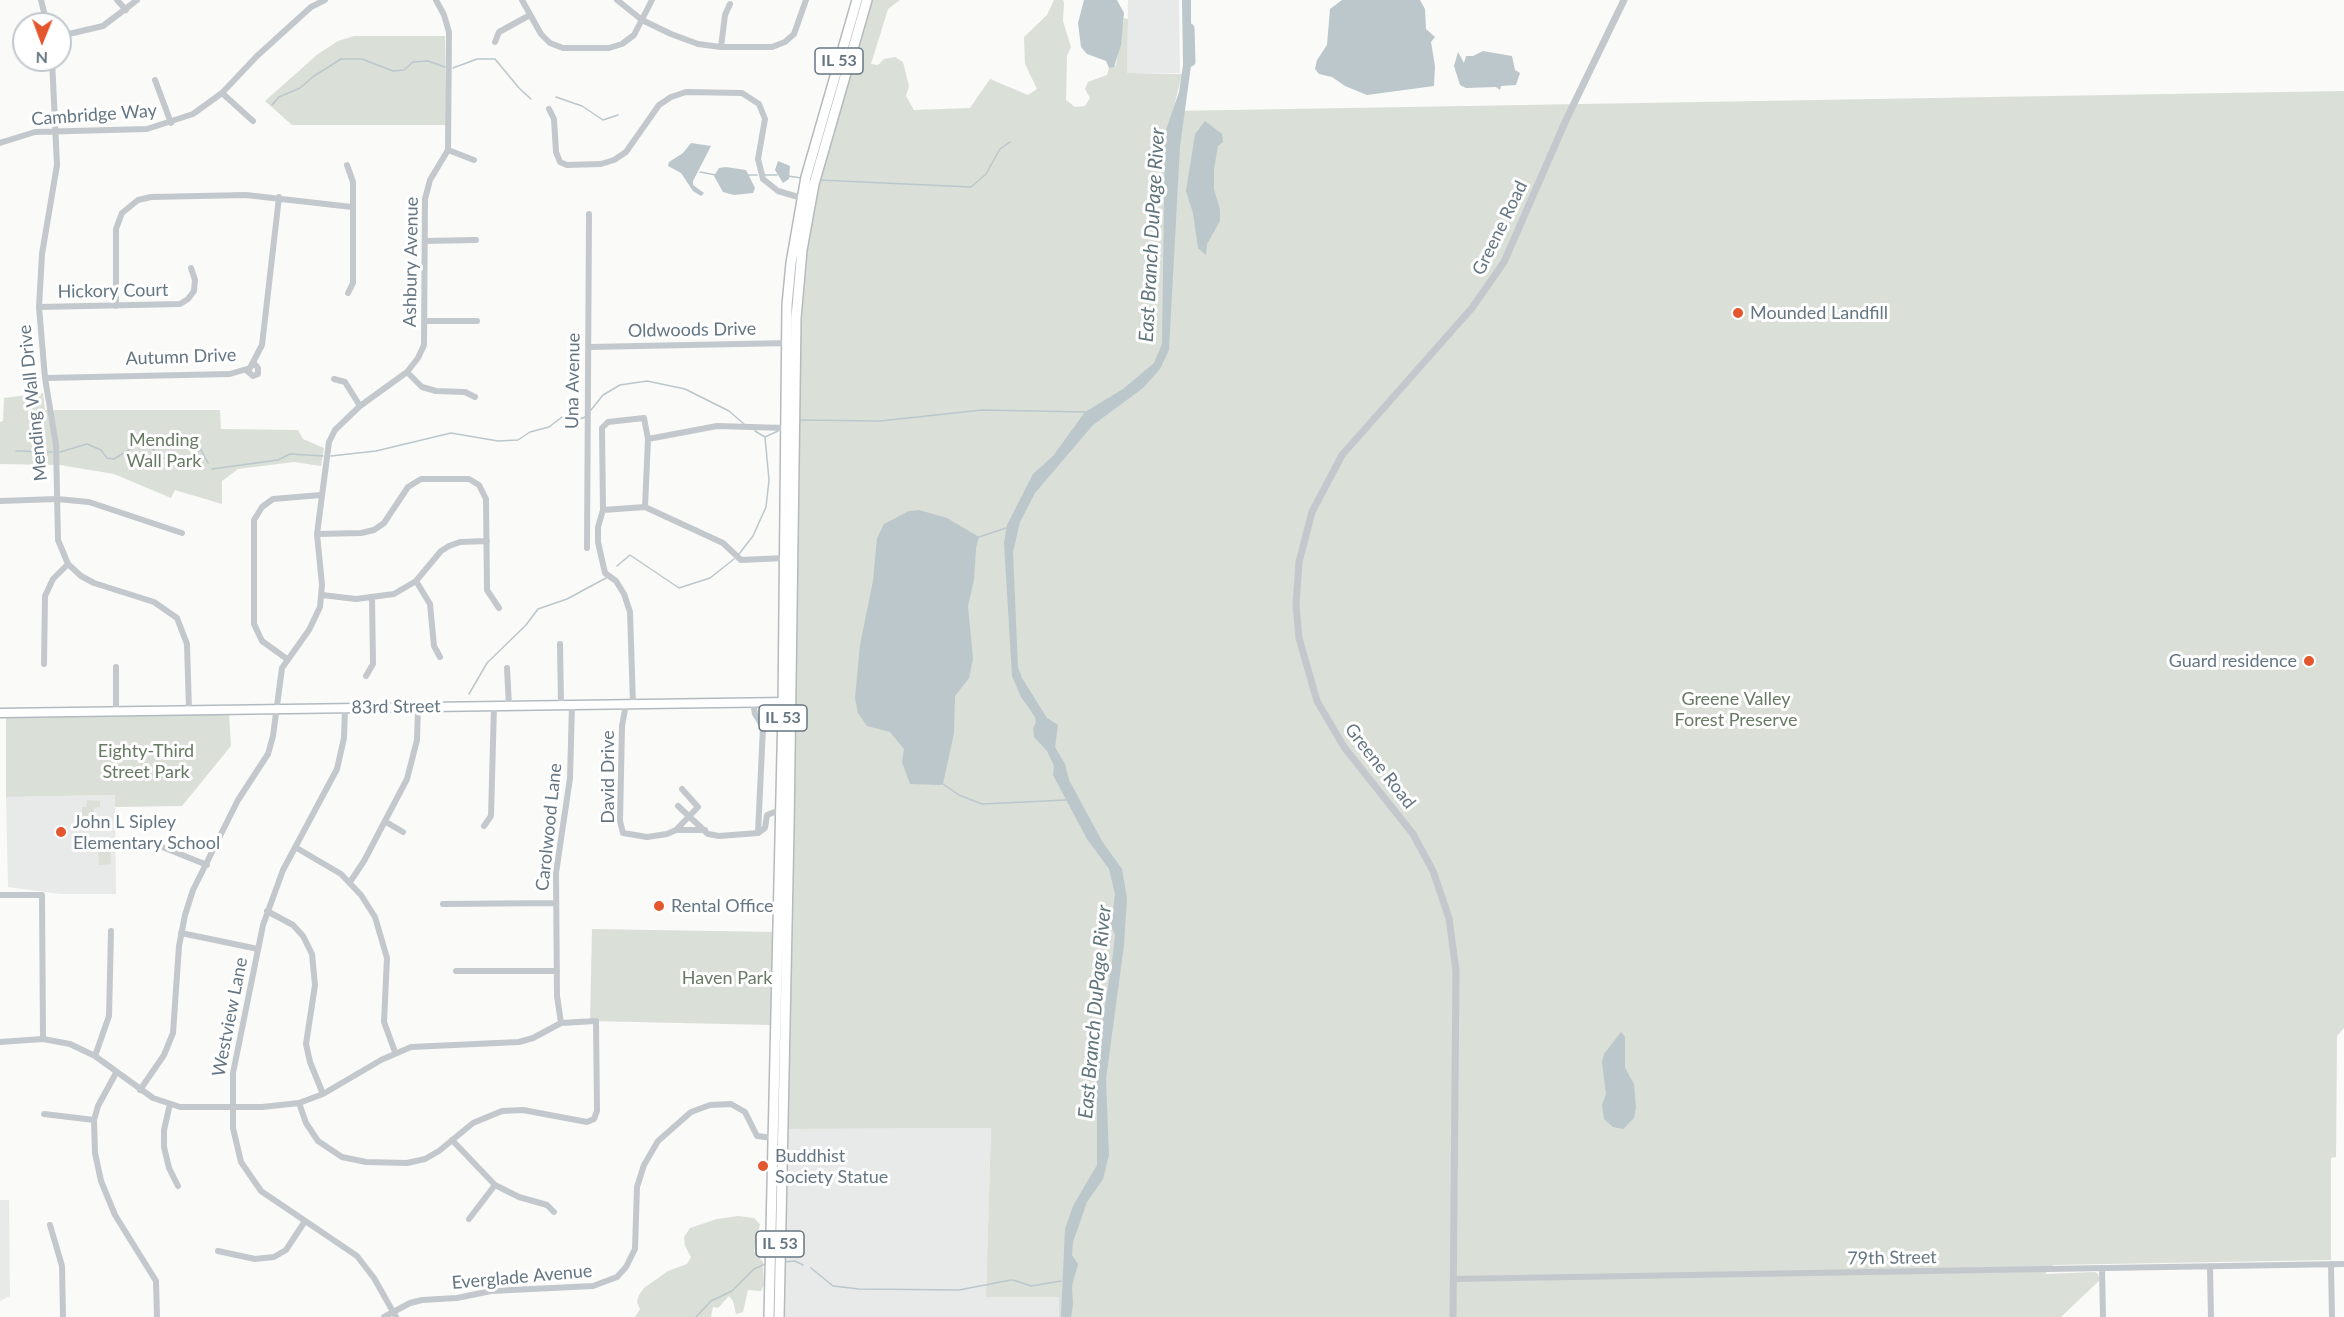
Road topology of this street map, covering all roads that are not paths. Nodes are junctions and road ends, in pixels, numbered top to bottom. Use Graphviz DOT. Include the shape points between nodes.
graph roads {
  1 [pos="117,0"];
  2 [pos="137,0"];
  3 [pos="325,0"];
  4 [pos="436,0"];
  5 [pos="522,0"];
  6 [pos="617,0"];
  7 [pos="652,0"];
  8 [pos="806,0"];
  9 [pos="857,0"];
  10 [pos="867,0"];
  11 [pos="1624,0"];
  12 [pos="730,4"];
  13 [pos="126,10"];
  14 [pos="530,15"];
  15 [pos="642,20"];
  16 [pos="72,33"];
  17 [pos="495,42"];
  18 [pos="721,47"];
  19 [pos="52,72"];
  20 [pos="155,80"];
  21 [pos="222,93"];
  22 [pos="549,109"];
  23 [pos="253,121"];
  24 [pos="171,123"];
  25 [pos="56,131"];
  26 [pos="0,143"];
  27 [pos="448,150"];
  28 [pos="474,160"];
  29 [pos="347,165"];
  30 [pos="279,197"];
  31 [pos="807,199"];
  32 [pos="352,207"];
  33 [pos="589,214"];
  34 [pos="476,240"];
  35 [pos="425,241"];
  36 [pos="191,268"];
  37 [pos="348,293"];
  38 [pos="116,306"];
  39 [pos="39,307"];
  40 [pos="425,321"];
  41 [pos="477,321"];
  42 [pos="791,343"];
  43 [pos="589,347"];
  44 [pos="254,363"];
  45 [pos="246,370"];
  46 [pos="407,372"];
  47 [pos="45,378"];
  48 [pos="334,379"];
  49 [pos="475,397"];
  50 [pos="360,406"];
  51 [pos="785,428"];
  52 [pos="648,439"];
  53 [pos="321,495"];
  54 [pos="57,499"];
  55 [pos="0,501"];
  56 [pos="645,507"];
  57 [pos="603,510"];
  58 [pos="182,533"];
  59 [pos="317,534"];
  60 [pos="487,541"];
  61 [pos="587,549"];
  62 [pos="784,558"];
  63 [pos="68,564"];
  64 [pos="416,581"];
  65 [pos="322,595"];
  66 [pos="372,598"];
  67 [pos="500,608"];
  68 [pos="560,644"];
  69 [pos="440,657"];
  70 [pos="287,659"];
  71 [pos="44,664"];
  72 [pos="116,667"];
  73 [pos="507,668"];
  74 [pos="366,676"];
  75 [pos="753,702"];
  76 [pos="787,702"];
  77 [pos="629,704"];
  78 [pos="561,705"];
  79 [pos="572,705"];
  80 [pos="494,706"];
  81 [pos="508,706"];
  82 [pos="418,707"];
  83 [pos="345,708"];
  84 [pos="275,709"];
  85 [pos="189,710"];
  86 [pos="116,711"];
  87 [pos="0,712"];
  88 [pos="682,789"];
  89 [pos="678,806"];
  90 [pos="780,810"];
  91 [pos="690,816"];
  92 [pos="386,822"];
  93 [pos="484,826"];
  94 [pos="676,830"];
  95 [pos="705,830"];
  96 [pos="404,831"];
  97 [pos="758,833"];
  98 [pos="155,844"];
  99 [pos="295,847"];
  100 [pos="207,865"];
  101 [pos="350,882"];
  102 [pos="0,895"];
  103 [pos="556,903"];
  104 [pos="443,904"];
  105 [pos="267,911"];
  106 [pos="111,931"];
  107 [pos="181,933"];
  108 [pos="258,949"];
  109 [pos="456,971"];
  110 [pos="557,971"];
  111 [pos="561,1023"];
  112 [pos="43,1039"];
  113 [pos="0,1042"];
  114 [pos="395,1052"];
  115 [pos="95,1056"];
  116 [pos="117,1073"];
  117 [pos="140,1090"];
  118 [pos="323,1094"];
  119 [pos="299,1102"];
  120 [pos="170,1104"];
  121 [pos="232,1108"];
  122 [pos="44,1114"];
  123 [pos="94,1120"];
  124 [pos="777,1139"];
  125 [pos="452,1140"];
  126 [pos="495,1185"];
  127 [pos="178,1186"];
  128 [pos="554,1212"];
  129 [pos="469,1219"];
  130 [pos="304,1221"];
  131 [pos="50,1225"];
  132 [pos="218,1251"];
  133 [pos="2331,1264"];
  134 [pos="2344,1264"];
  135 [pos="2210,1267"];
  136 [pos="2102,1268"];
  137 [pos="1453,1279"];
  138 [pos="394,1315"];
  139 [pos="63,1317"];
  140 [pos="157,1317"];
  141 [pos="384,1317"];
  142 [pos="769,1317"];
  143 [pos="778,1317"];
  144 [pos="1453,1317"];
  145 [pos="2103,1317"];
  146 [pos="2211,1317"];
  147 [pos="2332,1317"];
  1 -- 13 [label="street"];
  2 -- 13 [label="street"];
  3 -- 21 [label="street, Cambridge Way" via="311,7"];
  4 -- 27 [label="street" via="449,32"];
  5 -- 14 [label="street"];
  6 -- 15 [label="street"];
  7 -- 15 [label="street"];
  8 -- 18 [label="street" via="794,34 785,42"];
  9 -- 31 [label="main road, IL 53" via="821,123"];
  10 -- 31 [label="main road, IL 53"];
  11 -- 137 [label="street, Greene Road" via="1504,262 1472,308 1342,455 1312,512 1299,562 1299,638 1317,701 1344,747 1413,834 1433,871 1449,918 1456,971"];
  12 -- 18 [label="street"];
  13 -- 16 [label="street" via="103,26"];
  14 -- 15 [label="street" via="541,34 563,48 609,48 622,44 634,35"];
  14 -- 17 [label="street" via="499,32"];
  15 -- 18 [label="street" via="698,44"];
  19 -- 25 [label="street, Mending Wall Drive"];
  20 -- 24 [label="street"];
  21 -- 23 [label="street"];
  21 -- 24 [label="street, Cambridge Way" via="193,114"];
  22 -- 31 [label="street" via="560,162 601,164 626,152 659,105 671,97 686,92 742,93 759,104 765,119 758,163 763,179 774,189"];
  24 -- 25 [label="street, Cambridge Way" via="147,129"];
  25 -- 26 [label="street, Cambridge Way" via="27,133"];
  25 -- 39 [label="street, Mending Wall Drive" via="57,165 42,254"];
  27 -- 28 [label="street"];
  27 -- 35 [label="street, Ashbury Avenue" via="427,186"];
  29 -- 32 [label="street" via="353,177"];
  30 -- 32 [label="street"];
  30 -- 38 [label="street" via="151,197 132,204 122,213 116,229"];
  30 -- 44 [label="street, Autumn Drive" via="262,345"];
  31 -- 42 [label="main road, IL 53" via="791,263"];
  32 -- 37 [label="street" via="353,283"];
  33 -- 43 [label="street, Una Avenue"];
  34 -- 35 [label="street"];
  35 -- 40 [label="street, Ashbury Avenue"];
  36 -- 38 [label="street, Hickory Court" via="195,288 183,303"];
  38 -- 39 [label="street, Hickory Court"];
  39 -- 47 [label="street, Mending Wall Drive"];
  40 -- 41 [label="street"];
  40 -- 46 [label="street, Ashbury Avenue" via="422,350"];
  42 -- 43 [label="street, Oldwoods Drive"];
  42 -- 51 [label="main road, IL 53"];
  42 -- 76 [label="main road, IL 53"];
  43 -- 61 [label="street, Una Avenue"];
  44 -- 45 [label="street, Autumn Drive"];
  44 -- 45 [label="street" via="258,374 253,376"];
  45 -- 47 [label="street, Autumn Drive" via="230,374"];
  46 -- 49 [label="street" via="422,387 465,392"];
  46 -- 50 [label="street, Ashbury Avenue"];
  47 -- 54 [label="street, Mending Wall Drive" via="56,445"];
  48 -- 50 [label="street" via="345,382"];
  50 -- 53 [label="street, Ashbury Avenue" via="335,430 329,442"];
  51 -- 52 [label="street" via="717,426"];
  51 -- 62 [label="main road, IL 53"];
  52 -- 56 [label="street"];
  52 -- 57 [label="street, David Drive" via="644,418 608,422 602,428"];
  53 -- 59 [label="street, Ashbury Avenue"];
  53 -- 70 [label="street" via="273,499 259,510 254,524 254,624 262,641"];
  54 -- 55 [label="street"];
  54 -- 58 [label="street" via="100,504"];
  54 -- 63 [label="street, Mending Wall Drive" via="58,540"];
  56 -- 57 [label="street"];
  56 -- 62 [label="street" via="723,543 741,560"];
  57 -- 77 [label="street, David Drive" via="598,542 605,573 624,594 630,612"];
  59 -- 60 [label="street" via="370,531 384,523 408,487 416,482 432,477 458,477 472,480 485,495"];
  59 -- 65 [label="street, Ashbury Avenue"];
  60 -- 64 [label="street" via="449,546"];
  60 -- 67 [label="street" via="487,590"];
  62 -- 76 [label="main road, IL 53"];
  63 -- 71 [label="street" via="52,579 45,596"];
  63 -- 85 [label="street" via="89,581 154,602 177,618 187,644"];
  64 -- 66 [label="street" via="394,594"];
  64 -- 69 [label="street" via="430,604 434,646"];
  65 -- 66 [label="street"];
  65 -- 70 [label="street, Ashbury Avenue" via="313,624"];
  66 -- 74 [label="street" via="373,664"];
  68 -- 78 [label="street"];
  70 -- 84 [label="street, Ashbury Avenue" via="280,673"];
  72 -- 86 [label="street"];
  73 -- 81 [label="street"];
  75 -- 76 [label="main road, 83rd Street"];
  75 -- 77 [label="main road, 83rd Street"];
  75 -- 97 [label="street" via="763,727"];
  76 -- 90 [label="main road, IL 53"];
  76 -- 124 [label="main road, IL 53"];
  77 -- 79 [label="main road, 83rd Street"];
  77 -- 94 [label="street, David Drive" via="622,726 621,828 628,836 647,837"];
  78 -- 79 [label="main road, 83rd Street"];
  78 -- 81 [label="main road, 83rd Street"];
  79 -- 103 [label="street, Carolwood Lane" via="570,778 557,855"];
  80 -- 81 [label="main road, 83rd Street"];
  80 -- 82 [label="main road, 83rd Street"];
  80 -- 93 [label="street" via="491,816"];
  82 -- 83 [label="main road, 83rd Street"];
  82 -- 92 [label="street" via="411,767"];
  83 -- 84 [label="main road, 83rd Street"];
  83 -- 99 [label="street, Westview Lane" via="337,769"];
  84 -- 85 [label="main road, 83rd Street"];
  84 -- 100 [label="street, Ashbury Avenue" via="268,754 238,800"];
  85 -- 86 [label="main road, 83rd Street"];
  86 -- 87 [label="main road, 83rd Street"];
  88 -- 91 [label="street" via="698,807"];
  89 -- 91 [label="street"];
  90 -- 97 [label="street" via="767,814 765,828"];
  90 -- 124 [label="main road, IL 53"];
  91 -- 94 [label="street"];
  91 -- 95 [label="street"];
  92 -- 96 [label="street"];
  92 -- 101 [label="street"];
  94 -- 95 [label="street, David Drive"];
  95 -- 97 [label="street, David Drive" via="719,836"];
  98 -- 100 [label="street"];
  99 -- 101 [label="street"];
  99 -- 105 [label="street, Westview Lane"];
  100 -- 107 [label="street, Ashbury Avenue" via="193,890"];
  101 -- 114 [label="street" via="368,903 383,937 387,967 384,1022"];
  102 -- 112 [label="street" via="42,895"];
  103 -- 104 [label="street"];
  103 -- 110 [label="street, Carolwood Lane"];
  105 -- 108 [label="street, Westview Lane"];
  105 -- 118 [label="street" via="293,925 312,954 315,985 306,1044"];
  106 -- 115 [label="street" via="109,1016"];
  107 -- 108 [label="street"];
  107 -- 117 [label="street, Ashbury Avenue" via="173,1033"];
  108 -- 121 [label="street, Westview Lane" via="233,1073"];
  109 -- 110 [label="street"];
  110 -- 111 [label="street, Carolwood Lane"];
  111 -- 114 [label="street" via="519,1042 424,1044"];
  111 -- 125 [label="street" via="596,1021 594,1119 574,1121 523,1110 502,1111 479,1119"];
  112 -- 113 [label="street"];
  112 -- 115 [label="street" via="70,1044"];
  114 -- 118 [label="street"];
  115 -- 116 [label="street"];
  116 -- 117 [label="street"];
  116 -- 123 [label="street" via="103,1094"];
  117 -- 120 [label="street"];
  118 -- 119 [label="street"];
  119 -- 121 [label="street"];
  119 -- 125 [label="street" via="318,1141 335,1154 353,1160 418,1161"];
  120 -- 121 [label="street"];
  120 -- 127 [label="street" via="164,1147"];
  121 -- 130 [label="street, Westview Lane" via="237,1153 251,1179 271,1200"];
  122 -- 123 [label="street"];
  123 -- 140 [label="street" via="101,1181 115,1215 156,1281"];
  124 -- 138 [label="street, Everglade Avenue" via="757,1136 745,1112 731,1104 700,1108 676,1124 651,1150 639,1178 637,1242 622,1272 606,1283 422,1300 410,1303"];
  124 -- 142 [label="main road, IL 53"];
  124 -- 143 [label="main road, IL 53"];
  125 -- 126 [label="street"];
  126 -- 128 [label="street" via="547,1205"];
  126 -- 129 [label="street"];
  130 -- 132 [label="street" via="286,1250 274,1257 255,1260"];
  130 -- 138 [label="street, Westview Lane" via="357,1256"];
  131 -- 139 [label="street" via="62,1266"];
  133 -- 134 [label="street, 79th Street"];
  133 -- 135 [label="street, 79th Street"];
  133 -- 147 [label="street"];
  135 -- 136 [label="street, 79th Street"];
  135 -- 146 [label="street"];
  136 -- 137 [label="street, 79th Street"];
  136 -- 145 [label="street"];
  137 -- 144 [label="street, Greene Road"];
  138 -- 141 [label="street, Everglade Avenue"];
}
